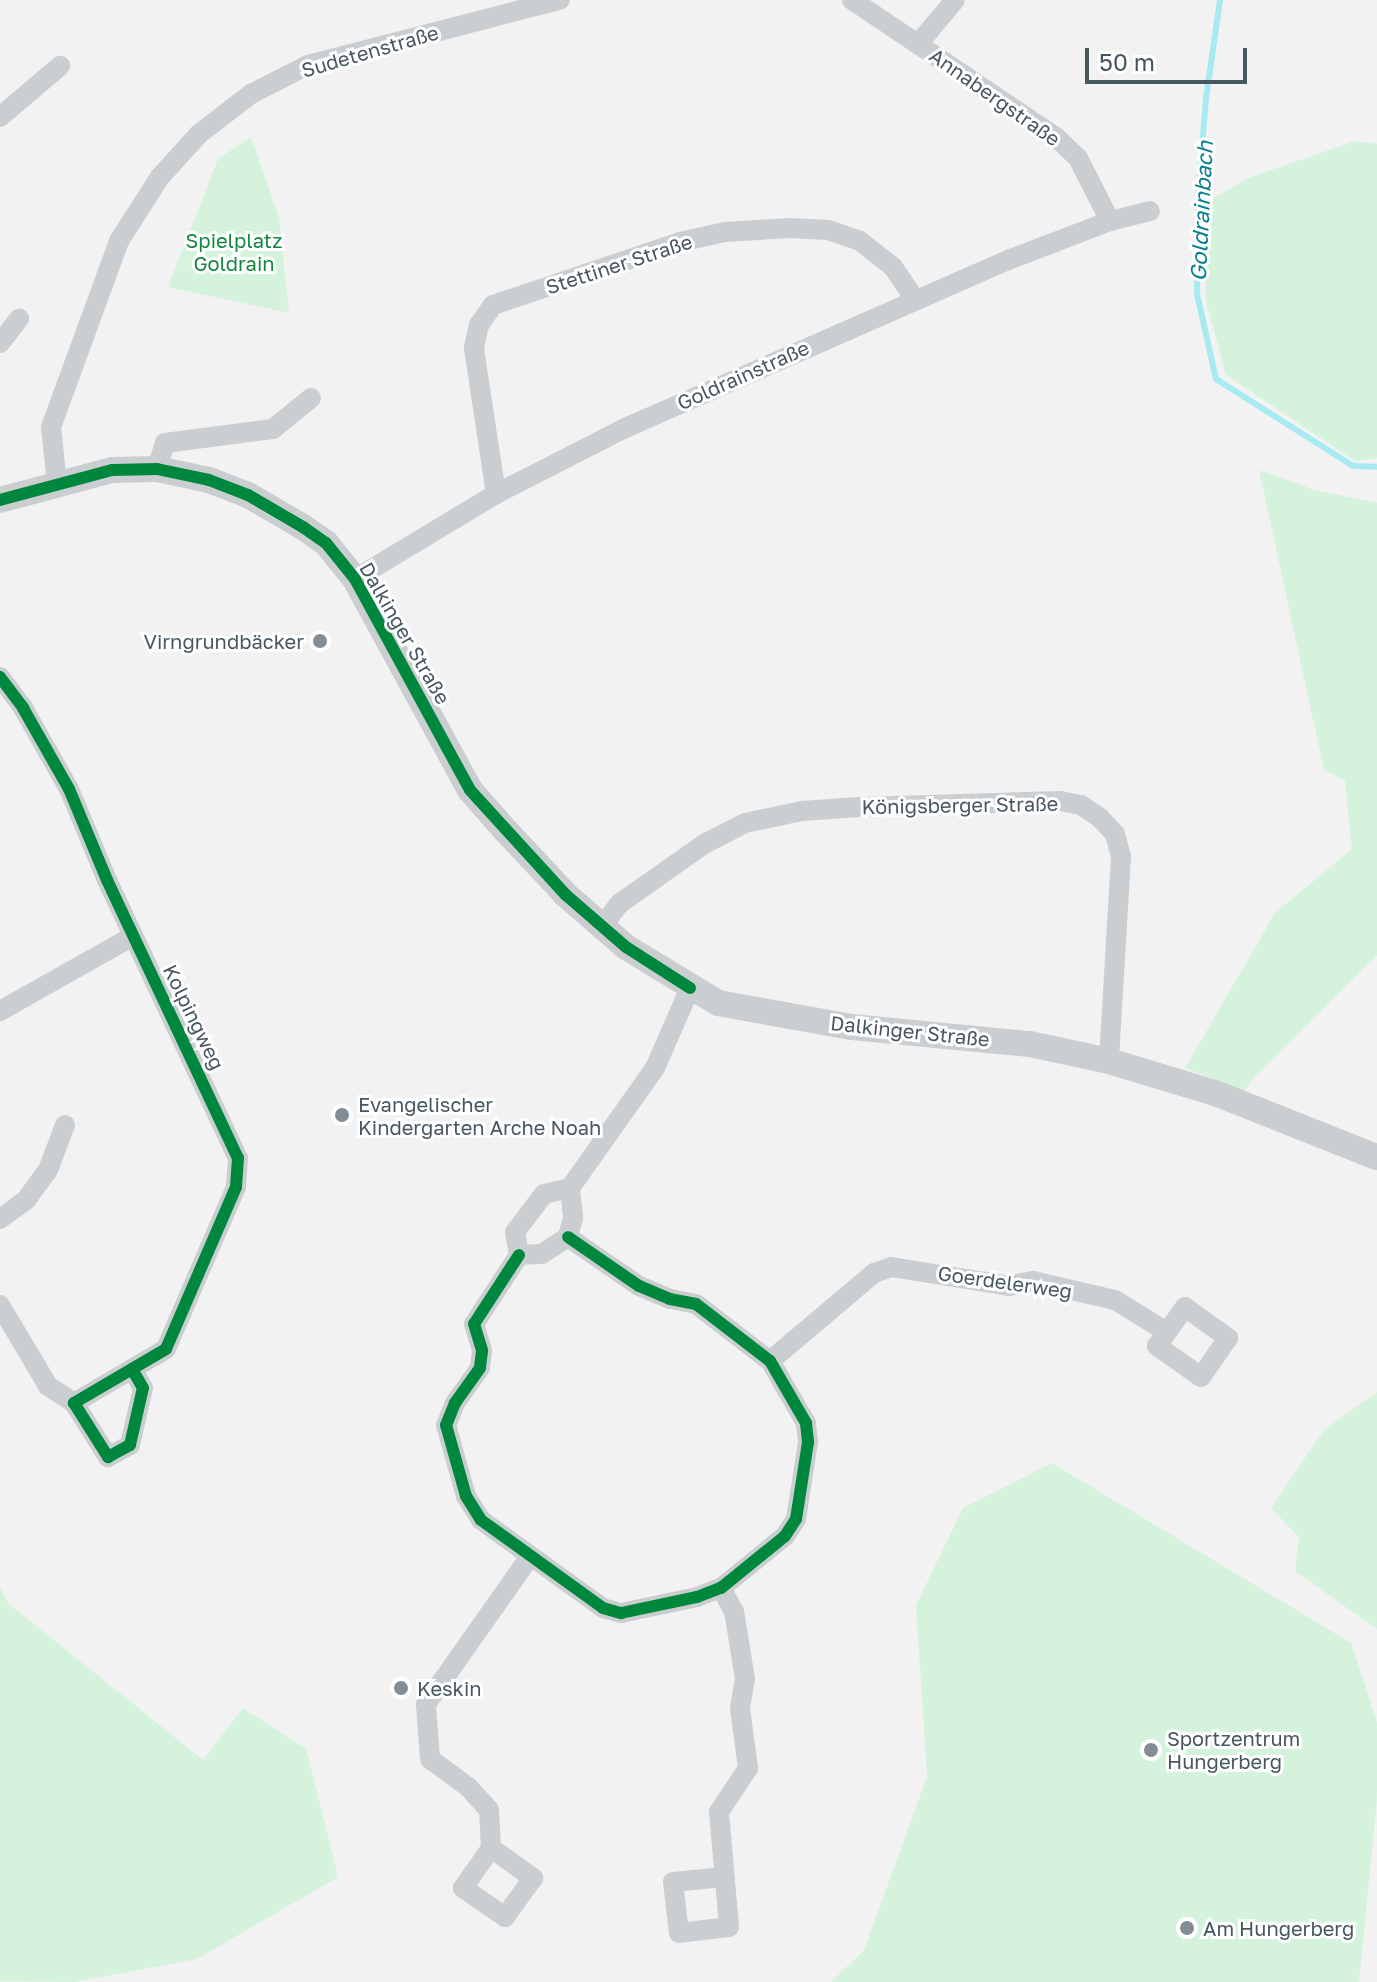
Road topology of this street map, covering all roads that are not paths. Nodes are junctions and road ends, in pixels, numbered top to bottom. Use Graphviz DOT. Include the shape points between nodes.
graph roads {
  1 [pos="560,0"];
  2 [pos="852,0"];
  3 [pos="955,0"];
  4 [pos="918,44"];
  5 [pos="60,66"];
  6 [pos="3,108"];
  7 [pos="1150,211"];
  8 [pos="1110,221"];
  9 [pos="915,300"];
  10 [pos="19,319"];
  11 [pos="0,343"];
  12 [pos="311,398"];
  13 [pos="157,469"];
  14 [pos="57,484"];
  15 [pos="496,494"];
  16 [pos="0,500"];
  17 [pos="355,579"];
  18 [pos="0,677"];
  19 [pos="602,926"];
  20 [pos="133,936"];
  21 [pos="690,988"];
  22 [pos="0,1011"];
  23 [pos="1109,1061"];
  24 [pos="65,1125"];
  25 [pos="1377,1157"];
  26 [pos="570,1188"];
  27 [pos="0,1219"];
  28 [pos="568,1237"];
  29 [pos="519,1255"];
  30 [pos="0,1305"];
  31 [pos="1167,1332"];
  32 [pos="770,1361"];
  33 [pos="132,1369"];
  34 [pos="74,1403"];
  35 [pos="529,1558"];
  36 [pos="721,1588"];
  37 [pos="491,1848"];
  38 [pos="724,1877"];
  1 -- 14 [label="street, Sudetenstraße" via="308,65 251,94 199,134 160,177 119,241 51,427"];
  2 -- 4 [label="street, Annabergstraße"];
  3 -- 4 [label="street"];
  4 -- 8 [label="street, Annabergstraße" via="1057,138 1078,158"];
  5 -- 6 [label="street"];
  7 -- 8 [label="street, Goldrainstraße"];
  8 -- 9 [label="street, Goldrainstraße"];
  9 -- 15 [label="street, Goldrainstraße" via="623,429"];
  9 -- 15 [label="street, Stettiner Straße" via="893,267 860,241 828,230 790,228 725,232 680,242 493,305 479,325 474,348"];
  10 -- 11 [label="street"];
  12 -- 13 [label="street" via="273,429 165,443"];
  13 -- 14 [label="street, Dalkinger Straße" via="112,470"];
  13 -- 17 [label="street, Dalkinger Straße" via="248,495 326,543"];
  14 -- 16 [label="street, Dalkinger Straße"];
  15 -- 17 [label="street, Goldrainstraße"];
  17 -- 19 [label="street, Dalkinger Straße" via="470,790 566,895"];
  18 -- 20 [label="street, Kolpingweg" via="69,789"];
  19 -- 21 [label="street, Dalkinger Straße"];
  19 -- 23 [label="street, Königsberger Straße" via="619,904 704,844 745,823 831,809 1060,801 1081,805 1115,834 1121,857"];
  20 -- 22 [label="street"];
  20 -- 33 [label="street, Kolpingweg" via="238,1158 236,1187 166,1349"];
  21 -- 23 [label="street, Dalkinger Straße" via="718,1003 852,1027 1030,1044"];
  21 -- 26 [label="street" via="655,1068"];
  23 -- 25 [label="street, Dalkinger Straße" via="1215,1093"];
  24 -- 27 [label="street" via="48,1170 26,1200"];
  26 -- 28 [label="street" via="573,1218"];
  26 -- 29 [label="street" via="544,1194 515,1232"];
  28 -- 29 [label="street" via="542,1254"];
  28 -- 32 [label="street" via="639,1286 696,1304"];
  29 -- 35 [label="street" via="474,1324 482,1351 480,1368 446,1425 466,1496 481,1520"];
  30 -- 34 [label="street" via="48,1386"];
  31 -- 32 [label="street, Goerdelerweg" via="1115,1300 1033,1281 1009,1286 891,1267 874,1273"];
  32 -- 36 [label="street" via="806,1423 796,1519 785,1536"];
  33 -- 34 [label="street, Kolpingweg"];
  33 -- 34 [label="street" via="143,1388 130,1445 108,1457"];
  35 -- 36 [label="street" via="586,1599 621,1613"];
  35 -- 37 [label="street" via="426,1704 430,1759 489,1810"];
  36 -- 38 [label="street" via="734,1611 743,1665 740,1708 748,1768 719,1812"];
}
